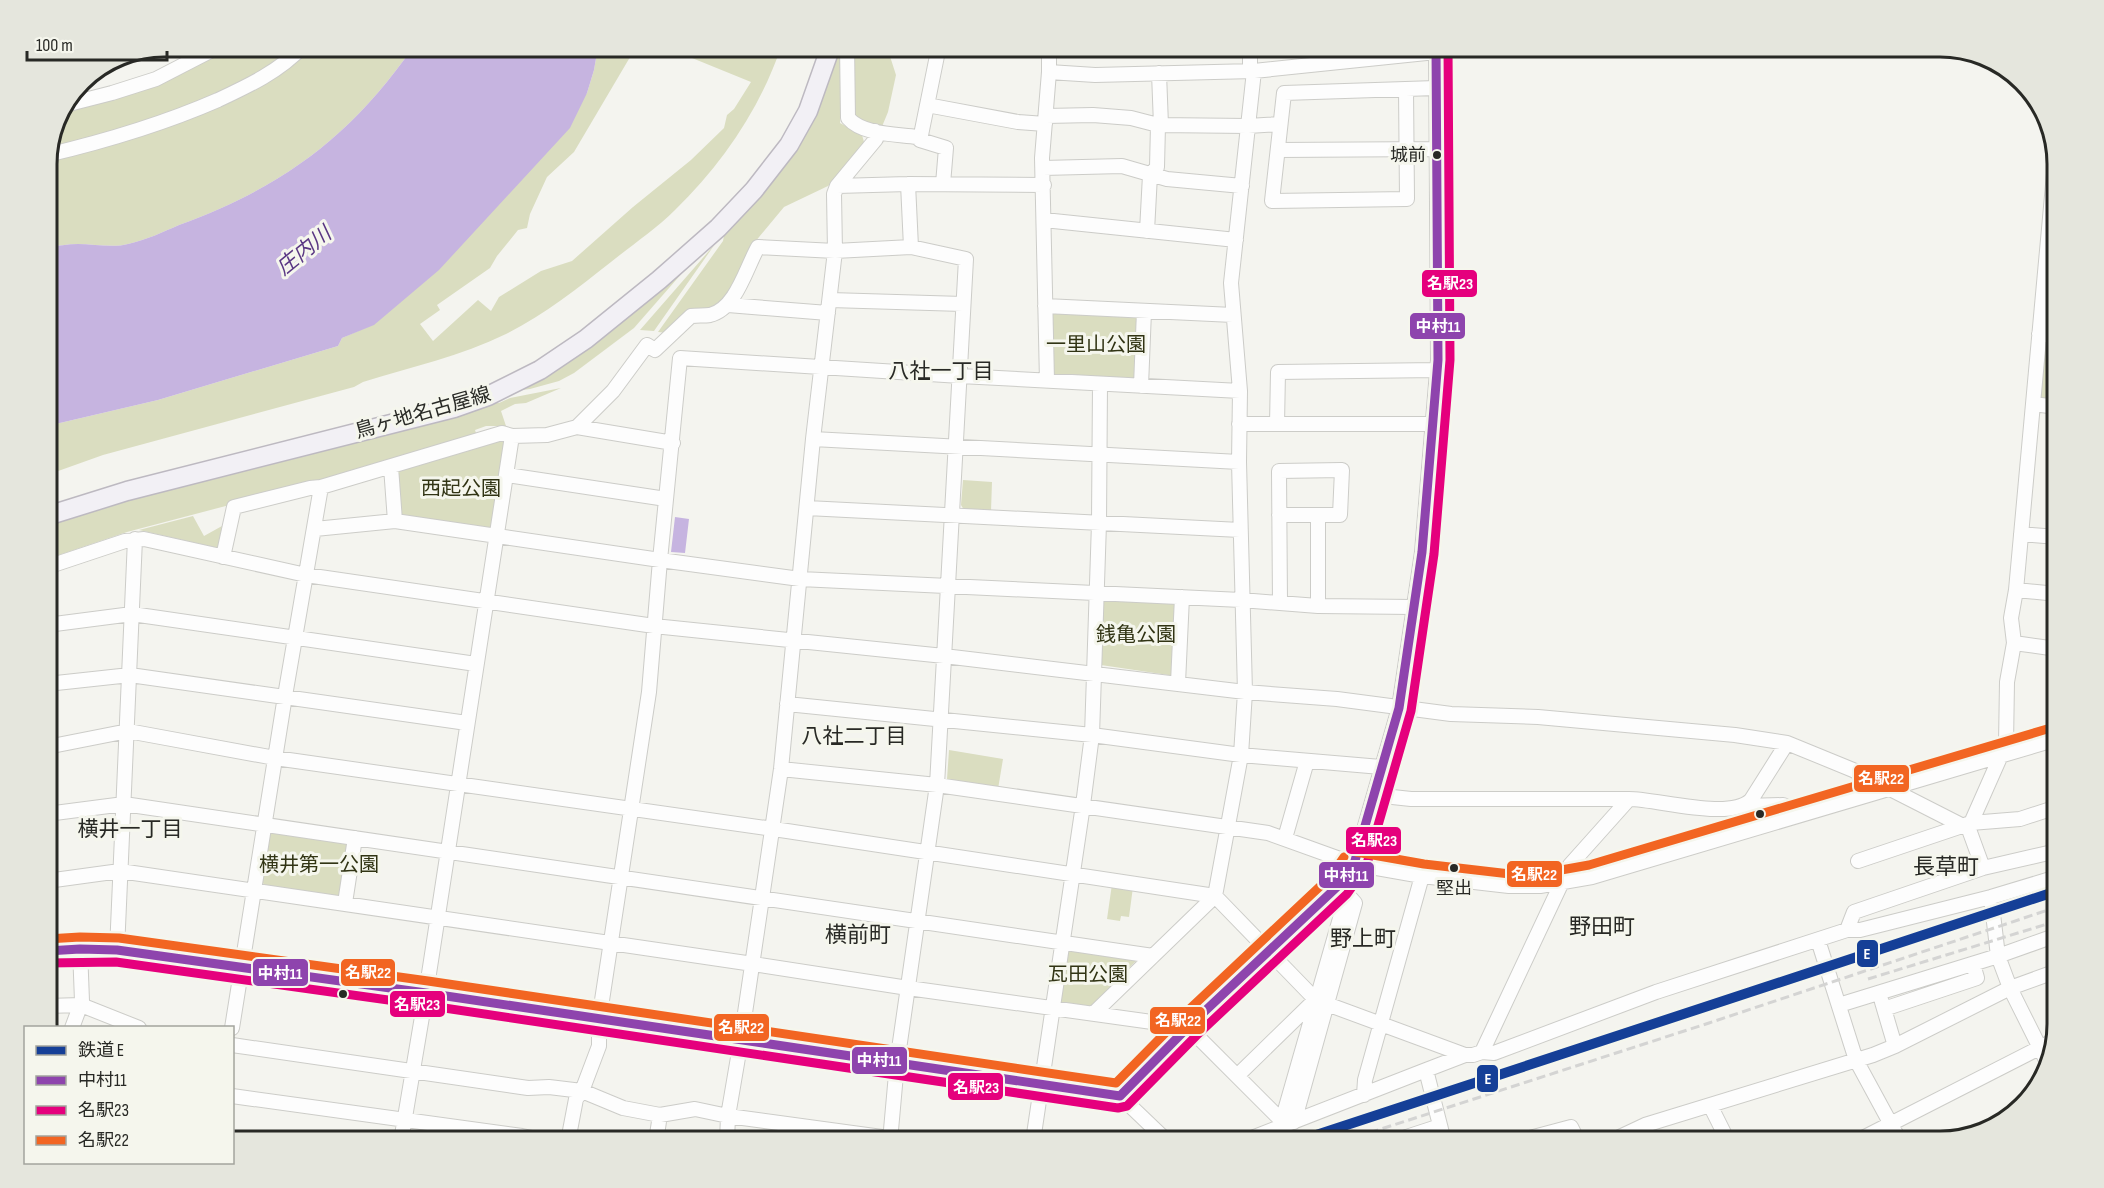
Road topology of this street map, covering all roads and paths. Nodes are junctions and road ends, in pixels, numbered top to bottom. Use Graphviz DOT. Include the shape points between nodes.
graph roads {
  1 [pos="189,57"];
  2 [pos="293,57"];
  3 [pos="827,57"];
  4 [pos="847,57"];
  5 [pos="937,57"];
  6 [pos="1049,57"];
  7 [pos="1250,57"];
  8 [pos="1370,57"];
  9 [pos="1436,57"];
  10 [pos="1254,71"];
  11 [pos="1049,72"];
  12 [pos="1159,73"];
  13 [pos="1436,88"];
  14 [pos="1406,89"];
  15 [pos="77,102"];
  16 [pos="927,105"];
  17 [pos="1046,120"];
  18 [pos="1281,123"];
  19 [pos="1159,125"];
  20 [pos="1248,126"];
  21 [pos="875,131"];
  22 [pos="920,140"];
  23 [pos="1406,149"];
  24 [pos="1437,149"];
  25 [pos="1278,150"];
  26 [pos="58,152"];
  27 [pos="1043,168"];
  28 [pos="1150,175"];
  29 [pos="908,184"];
  30 [pos="943,184"];
  31 [pos="1044,185"];
  32 [pos="837,186"];
  33 [pos="1242,186"];
  34 [pos="1044,220"];
  35 [pos="1147,231"];
  36 [pos="1236,240"];
  37 [pos="911,247"];
  38 [pos="834,251"];
  39 [pos="2047,290"];
  40 [pos="963,304"];
  41 [pos="728,305"];
  42 [pos="829,306"];
  43 [pos="1045,306"];
  44 [pos="1144,311"];
  45 [pos="1233,315"];
  46 [pos="2039,334"];
  47 [pos="2047,335"];
  48 [pos="655,350"];
  49 [pos="680,358"];
  50 [pos="821,368"];
  51 [pos="1437,370"];
  52 [pos="960,376"];
  53 [pos="1047,381"];
  54 [pos="1100,384"];
  55 [pos="1141,386"];
  56 [pos="1240,391"];
  57 [pos="2032,404"];
  58 [pos="2047,406"];
  59 [pos="1239,424"];
  60 [pos="1277,424"];
  61 [pos="1433,424"];
  62 [pos="577,427"];
  63 [pos="512,436"];
  64 [pos="813,439"];
  65 [pos="673,442"];
  66 [pos="956,447"];
  67 [pos="1098,454"];
  68 [pos="1239,462"];
  69 [pos="391,466"];
  70 [pos="507,475"];
  71 [pos="321,488"];
  72 [pos="666,499"];
  73 [pos="807,508"];
  74 [pos="57,513"];
  75 [pos="1279,515"];
  76 [pos="1318,515"];
  77 [pos="952,516"];
  78 [pos="395,521"];
  79 [pos="1099,523"];
  80 [pos="315,529"];
  81 [pos="1240,530"];
  82 [pos="2021,534"];
  83 [pos="2047,536"];
  84 [pos="497,537"];
  85 [pos="135,539"];
  86 [pos="223,557"];
  87 [pos="660,560"];
  88 [pos="57,564"];
  89 [pos="306,575"];
  90 [pos="800,579"];
  91 [pos="948,585"];
  92 [pos="2016,590"];
  93 [pos="1096,593"];
  94 [pos="2047,593"];
  95 [pos="1182,597"];
  96 [pos="1241,600"];
  97 [pos="487,602"];
  98 [pos="1280,603"];
  99 [pos="1318,606"];
  100 [pos="1414,607"];
  101 [pos="132,614"];
  102 [pos="57,624"];
  103 [pos="654,626"];
  104 [pos="295,637"];
  105 [pos="793,640"];
  106 [pos="2014,643"];
  107 [pos="2047,648"];
  108 [pos="944,656"];
  109 [pos="476,664"];
  110 [pos="1094,672"];
  111 [pos="130,675"];
  112 [pos="57,683"];
  113 [pos="1178,683"];
  114 [pos="1245,692"];
  115 [pos="285,696"];
  116 [pos="788,704"];
  117 [pos="1399,708"];
  118 [pos="941,718"];
  119 [pos="466,723"];
  120 [pos="128,731"];
  121 [pos="1092,735"];
  122 [pos="2047,742"];
  123 [pos="1787,743"];
  124 [pos="57,745"];
  125 [pos="1241,755"];
  126 [pos="2001,755"];
  127 [pos="275,758"];
  128 [pos="1307,761"];
  129 [pos="1381,767"];
  130 [pos="781,769"];
  131 [pos="457,785"];
  132 [pos="937,785"];
  133 [pos="1891,788"];
  134 [pos="1374,795"];
  135 [pos="1629,799"];
  136 [pos="124,804"];
  137 [pos="1083,805"];
  138 [pos="1745,806"];
  139 [pos="631,809"];
  140 [pos="2047,810"];
  141 [pos="57,813"];
  142 [pos="1792,816"];
  143 [pos="1967,824"];
  144 [pos="265,825"];
  145 [pos="1228,826"];
  146 [pos="773,829"];
  147 [pos="355,838"];
  148 [pos="1285,838"];
  149 [pos="448,852"];
  150 [pos="928,852"];
  151 [pos="2047,853"];
  152 [pos="1858,861"];
  153 [pos="1354,864"];
  154 [pos="1983,868"];
  155 [pos="120,871"];
  156 [pos="1072,874"];
  157 [pos="1422,876"];
  158 [pos="620,877"];
  159 [pos="57,880"];
  160 [pos="2047,880"];
  161 [pos="1560,884"];
  162 [pos="1343,890"];
  163 [pos="254,892"];
  164 [pos="1215,896"];
  165 [pos="1990,897"];
  166 [pos="763,898"];
  167 [pos="345,903"];
  168 [pos="436,917"];
  169 [pos="918,920"];
  170 [pos="1847,930"];
  171 [pos="2047,939"];
  172 [pos="1818,940"];
  173 [pos="1062,942"];
  174 [pos="610,944"];
  175 [pos="80,949"];
  176 [pos="57,950"];
  177 [pos="117,950"];
  178 [pos="1268,951"];
  179 [pos="1153,956"];
  180 [pos="1998,956"];
  181 [pos="753,964"];
  182 [pos="1973,964"];
  183 [pos="243,968"];
  184 [pos="2047,975"];
  185 [pos="908,988"];
  186 [pos="2010,988"];
  187 [pos="426,993"];
  188 [pos="1878,993"];
  189 [pos="1322,1002"];
  190 [pos="81,1005"];
  191 [pos="1839,1005"];
  192 [pos="57,1006"];
  193 [pos="1052,1008"];
  194 [pos="1884,1009"];
  195 [pos="1094,1013"];
  196 [pos="599,1020"];
  197 [pos="1380,1023"];
  198 [pos="73,1026"];
  199 [pos="134,1026"];
  200 [pos="232,1026"];
  201 [pos="1188,1027"];
  202 [pos="741,1040"];
  203 [pos="234,1045"];
  204 [pos="2044,1045"];
  205 [pos="1895,1046"];
  206 [pos="2040,1047"];
  207 [pos="1482,1052"];
  208 [pos="2043,1053"];
  209 [pos="1465,1055"];
  210 [pos="1856,1060"];
  211 [pos="897,1063"];
  212 [pos="1426,1070"];
  213 [pos="412,1071"];
  214 [pos="1237,1076"];
  215 [pos="1041,1085"];
  216 [pos="582,1091"];
  217 [pos="1364,1095"];
  218 [pos="234,1096"];
  219 [pos="1119,1096"];
  220 [pos="1710,1105"];
  221 [pos="660,1115"];
  222 [pos="729,1116"];
  223 [pos="404,1120"];
  224 [pos="1286,1123"];
  225 [pos="1891,1124"];
  226 [pos="1440,1126"];
  227 [pos="402,1131"];
  228 [pos="485,1131"];
  229 [pos="570,1131"];
  230 [pos="658,1131"];
  231 [pos="728,1131"];
  232 [pos="830,1131"];
  233 [pos="891,1131"];
  234 [pos="1035,1131"];
  235 [pos="1156,1131"];
  236 [pos="1268,1131"];
  237 [pos="1426,1131"];
  238 [pos="1441,1131"];
  239 [pos="1556,1131"];
  240 [pos="1572,1131"];
  241 [pos="1633,1131"];
  242 [pos="1723,1131"];
  243 [pos="1878,1131"];
  244 [pos="1894,1131"];
  1 -- 15 [label="street" via="156,79"];
  2 -- 26 [label="street" via="238,91 163,123"];
  3 -- 74 [label="main road, 鳥ヶ地名古屋線" via="808,111 789,145 753,190 718,228 659,280 586,339 540,370 454,408 127,491"];
  4 -- 21 [label="street" via="848,118"];
  5 -- 16 [label="street"];
  6 -- 11 [label="street"];
  7 -- 10 [label="street"];
  8 -- 10 [label="street"];
  9 -- 13 [label="street"];
  10 -- 12 [label="street"];
  10 -- 20 [label="street"];
  11 -- 12 [label="street"];
  11 -- 17 [label="street"];
  12 -- 19 [label="street"];
  13 -- 14 [label="street"];
  13 -- 24 [label="street"];
  14 -- 18 [label="street" via="1284,93"];
  14 -- 23 [label="street"];
  16 -- 17 [label="street" via="1018,122"];
  16 -- 22 [label="street"];
  17 -- 19 [label="street" via="1093,116 1131,118"];
  17 -- 27 [label="street"];
  18 -- 20 [label="street"];
  18 -- 25 [label="street"];
  19 -- 20 [label="street"];
  19 -- 28 [label="street" via="1157,167"];
  20 -- 33 [label="street"];
  21 -- 22 [label="street" via="917,136"];
  21 -- 32 [label="street" via="876,139"];
  22 -- 30 [label="street" via="946,148"];
  23 -- 24 [label="street"];
  23 -- 25 [label="street"];
  23 -- 25 [label="street" via="1407,199 1272,201"];
  24 -- 51 [label="street"];
  27 -- 28 [label="street" via="1122,166"];
  27 -- 31 [label="street"];
  28 -- 33 [label="street"];
  28 -- 35 [label="street"];
  29 -- 30 [label="street"];
  29 -- 32 [label="street"];
  29 -- 37 [label="street"];
  30 -- 31 [label="street"];
  31 -- 34 [label="street"];
  32 -- 38 [label="street"];
  33 -- 36 [label="street"];
  34 -- 35 [label="street"];
  34 -- 43 [label="street"];
  35 -- 36 [label="street"];
  36 -- 45 [label="street" via="1231,283"];
  37 -- 38 [label="street"];
  37 -- 40 [label="street" via="966,259"];
  38 -- 41 [label="street" via="758,247"];
  38 -- 42 [label="street"];
  39 -- 46 [label="street"];
  40 -- 42 [label="street"];
  40 -- 52 [label="street"];
  41 -- 42 [label="street"];
  41 -- 48 [label="street" via="711,315 691,316"];
  42 -- 50 [label="street"];
  43 -- 44 [label="street"];
  43 -- 53 [label="street"];
  44 -- 45 [label="street"];
  44 -- 55 [label="street"];
  45 -- 56 [label="street"];
  46 -- 47 [label="street"];
  46 -- 57 [label="street"];
  48 -- 49 [label="street" via="665,357"];
  48 -- 62 [label="street" via="647,345 613,391"];
  49 -- 50 [label="street"];
  49 -- 65 [label="street"];
  50 -- 52 [label="street"];
  50 -- 64 [label="street"];
  51 -- 60 [label="street" via="1278,372"];
  51 -- 61 [label="street"];
  52 -- 53 [label="street"];
  52 -- 66 [label="street"];
  53 -- 54 [label="street"];
  54 -- 55 [label="street"];
  54 -- 67 [label="street"];
  55 -- 56 [label="street"];
  56 -- 59 [label="street"];
  57 -- 58 [label="street"];
  57 -- 82 [label="street"];
  59 -- 60 [label="street"];
  59 -- 68 [label="street"];
  60 -- 61 [label="street"];
  61 -- 100 [label="street"];
  62 -- 63 [label="street" via="547,435"];
  62 -- 65 [label="street"];
  63 -- 69 [label="street" via="502,433"];
  63 -- 70 [label="street"];
  64 -- 66 [label="street"];
  64 -- 73 [label="street"];
  65 -- 72 [label="street"];
  66 -- 67 [label="street"];
  66 -- 77 [label="street"];
  67 -- 68 [label="street"];
  67 -- 79 [label="street"];
  68 -- 81 [label="street"];
  69 -- 71 [label="street"];
  69 -- 78 [label="street"];
  70 -- 72 [label="street"];
  70 -- 84 [label="street"];
  71 -- 80 [label="street"];
  71 -- 86 [label="street" via="234,507"];
  72 -- 87 [label="street"];
  73 -- 77 [label="street"];
  73 -- 90 [label="street"];
  75 -- 76 [label="street"];
  75 -- 76 [label="street" via="1279,471 1342,470 1340,514"];
  75 -- 98 [label="street"];
  76 -- 99 [label="street"];
  77 -- 79 [label="street"];
  77 -- 91 [label="street"];
  78 -- 80 [label="street"];
  78 -- 84 [label="street"];
  79 -- 81 [label="street"];
  79 -- 93 [label="street"];
  80 -- 89 [label="street"];
  81 -- 96 [label="street"];
  82 -- 83 [label="street"];
  82 -- 92 [label="street"];
  84 -- 87 [label="street"];
  84 -- 97 [label="street"];
  85 -- 86 [label="street"];
  85 -- 88 [label="street"];
  85 -- 101 [label="street"];
  86 -- 89 [label="street"];
  87 -- 90 [label="street"];
  87 -- 103 [label="street"];
  89 -- 97 [label="street"];
  89 -- 104 [label="street"];
  90 -- 91 [label="street"];
  90 -- 105 [label="street"];
  91 -- 93 [label="street"];
  91 -- 108 [label="street"];
  92 -- 94 [label="street"];
  92 -- 106 [label="street" via="2011,618"];
  93 -- 95 [label="street"];
  93 -- 110 [label="street"];
  95 -- 96 [label="street"];
  95 -- 113 [label="street"];
  96 -- 98 [label="street"];
  96 -- 114 [label="street"];
  97 -- 103 [label="street"];
  97 -- 109 [label="street"];
  98 -- 99 [label="street"];
  99 -- 100 [label="street"];
  100 -- 117 [label="street"];
  101 -- 102 [label="street"];
  101 -- 104 [label="street"];
  101 -- 111 [label="street"];
  103 -- 105 [label="street"];
  103 -- 139 [label="street" via="649,692"];
  104 -- 109 [label="street"];
  104 -- 115 [label="street"];
  105 -- 108 [label="street"];
  105 -- 116 [label="street"];
  106 -- 107 [label="street"];
  106 -- 126 [label="street" via="2007,682 2006,744"];
  108 -- 110 [label="street"];
  108 -- 118 [label="street"];
  109 -- 119 [label="street"];
  110 -- 113 [label="street"];
  110 -- 121 [label="street"];
  111 -- 112 [label="street"];
  111 -- 115 [label="street"];
  111 -- 120 [label="street"];
  113 -- 114 [label="street"];
  114 -- 117 [label="street"];
  114 -- 125 [label="street"];
  115 -- 119 [label="street"];
  115 -- 127 [label="street"];
  116 -- 118 [label="street"];
  116 -- 130 [label="street"];
  117 -- 123 [label="street" via="1538,717"];
  117 -- 129 [label="street"];
  118 -- 121 [label="street"];
  118 -- 132 [label="street"];
  119 -- 131 [label="street"];
  120 -- 124 [label="street"];
  120 -- 127 [label="street"];
  120 -- 136 [label="street"];
  121 -- 125 [label="street"];
  121 -- 137 [label="street"];
  122 -- 126 [label="street"];
  123 -- 133 [label="street"];
  123 -- 138 [label="street"];
  125 -- 128 [label="street"];
  125 -- 145 [label="street"];
  126 -- 133 [label="street"];
  126 -- 143 [label="street"];
  127 -- 131 [label="street"];
  127 -- 144 [label="street"];
  128 -- 129 [label="street"];
  128 -- 148 [label="street"];
  129 -- 134 [label="street"];
  130 -- 132 [label="street"];
  130 -- 146 [label="street"];
  131 -- 139 [label="street"];
  131 -- 149 [label="street"];
  132 -- 137 [label="street"];
  132 -- 150 [label="street"];
  133 -- 142 [label="street"];
  133 -- 143 [label="street"];
  134 -- 135 [label="street" via="1411,799"];
  134 -- 153 [label="street"];
  135 -- 138 [label="street" via="1702,808"];
  135 -- 161 [label="street" via="1570,865"];
  136 -- 141 [label="street"];
  136 -- 144 [label="street"];
  136 -- 155 [label="street"];
  137 -- 145 [label="street"];
  137 -- 156 [label="street"];
  138 -- 142 [label="street" via="1783,805"];
  139 -- 146 [label="street"];
  139 -- 158 [label="street"];
  140 -- 143 [label="street" via="2020,819"];
  142 -- 161 [label="street"];
  143 -- 152 [label="street"];
  143 -- 154 [label="street"];
  144 -- 147 [label="street"];
  144 -- 163 [label="street"];
  145 -- 148 [label="street"];
  145 -- 164 [label="street"];
  146 -- 150 [label="street"];
  146 -- 166 [label="street"];
  147 -- 149 [label="street"];
  147 -- 167 [label="street"];
  148 -- 153 [label="street"];
  149 -- 158 [label="street"];
  149 -- 168 [label="street"];
  150 -- 156 [label="street"];
  150 -- 169 [label="street"];
  151 -- 154 [label="street"];
  153 -- 157 [label="street"];
  153 -- 162 [label="street"];
  154 -- 170 [label="street" via="1854,912"];
  155 -- 159 [label="street"];
  155 -- 163 [label="street"];
  155 -- 177 [label="street"];
  156 -- 164 [label="street"];
  156 -- 173 [label="street"];
  157 -- 161 [label="street" via="1509,886"];
  157 -- 197 [label="street"];
  158 -- 166 [label="street"];
  158 -- 174 [label="street"];
  160 -- 165 [label="street"];
  161 -- 207 [label="street"];
  162 -- 178 [label="street"];
  162 -- 189 [label="street" via="1355,903"];
  163 -- 167 [label="street"];
  163 -- 183 [label="street"];
  164 -- 178 [label="street"];
  164 -- 179 [label="street"];
  165 -- 170 [label="street"];
  165 -- 180 [label="street"];
  166 -- 169 [label="street"];
  166 -- 181 [label="street"];
  167 -- 168 [label="street"];
  168 -- 174 [label="street"];
  168 -- 187 [label="street"];
  169 -- 173 [label="street"];
  169 -- 185 [label="street"];
  170 -- 172 [label="street"];
  171 -- 180 [label="street"];
  172 -- 191 [label="street"];
  172 -- 207 [label="street" via="1656,992 1494,1053"];
  173 -- 179 [label="street"];
  173 -- 193 [label="street"];
  174 -- 181 [label="street"];
  174 -- 196 [label="street"];
  175 -- 176 [label="street"];
  175 -- 177 [label="street"];
  175 -- 190 [label="street"];
  177 -- 183 [label="street"];
  178 -- 189 [label="street"];
  178 -- 201 [label="street"];
  179 -- 195 [label="street"];
  180 -- 182 [label="street"];
  180 -- 186 [label="street"];
  181 -- 185 [label="street"];
  181 -- 202 [label="street"];
  182 -- 188 [label="street"];
  182 -- 194 [label="street" via="1977,978"];
  183 -- 187 [label="street"];
  183 -- 200 [label="street"];
  184 -- 186 [label="street"];
  185 -- 193 [label="street"];
  185 -- 211 [label="street"];
  186 -- 205 [label="street"];
  186 -- 206 [label="street"];
  187 -- 196 [label="street"];
  187 -- 213 [label="street"];
  188 -- 191 [label="street"];
  188 -- 194 [label="street"];
  189 -- 197 [label="street"];
  189 -- 214 [label="street"];
  189 -- 224 [label="street"];
  190 -- 192 [label="street"];
  190 -- 198 [label="street"];
  190 -- 199 [label="street"];
  191 -- 210 [label="street"];
  193 -- 195 [label="street"];
  193 -- 215 [label="street"];
  194 -- 205 [label="street"];
  195 -- 201 [label="street"];
  196 -- 202 [label="street"];
  196 -- 216 [label="street" via="599,1046"];
  197 -- 209 [label="street"];
  197 -- 217 [label="street"];
  201 -- 214 [label="street"];
  201 -- 219 [label="street"];
  202 -- 211 [label="street"];
  202 -- 222 [label="street"];
  203 -- 213 [label="street"];
  204 -- 206 [label="street"];
  205 -- 210 [label="street"];
  206 -- 208 [label="street"];
  206 -- 225 [label="street"];
  207 -- 209 [label="street"];
  209 -- 212 [label="street"];
  210 -- 220 [label="street"];
  210 -- 225 [label="street"];
  211 -- 215 [label="street"];
  211 -- 233 [label="street"];
  212 -- 217 [label="street"];
  212 -- 226 [label="street"];
  213 -- 216 [label="street" via="528,1088"];
  213 -- 223 [label="street"];
  214 -- 224 [label="street"];
  215 -- 219 [label="street"];
  215 -- 234 [label="street"];
  216 -- 221 [label="street" via="623,1108"];
  216 -- 229 [label="street" via="576,1099"];
  217 -- 224 [label="street"];
  218 -- 223 [label="street"];
  219 -- 235 [label="street"];
  220 -- 241 [label="street"];
  220 -- 242 [label="street"];
  221 -- 222 [label="street" via="695,1109"];
  221 -- 230 [label="street"];
  222 -- 231 [label="street"];
  222 -- 232 [label="street"];
  223 -- 227 [label="street"];
  223 -- 228 [label="street"];
  224 -- 236 [label="street"];
  225 -- 243 [label="street"];
  225 -- 244 [label="street"];
  226 -- 237 [label="street"];
  226 -- 238 [label="street"];
  239 -- 240 [label="street" via="1570,1127"];
}
